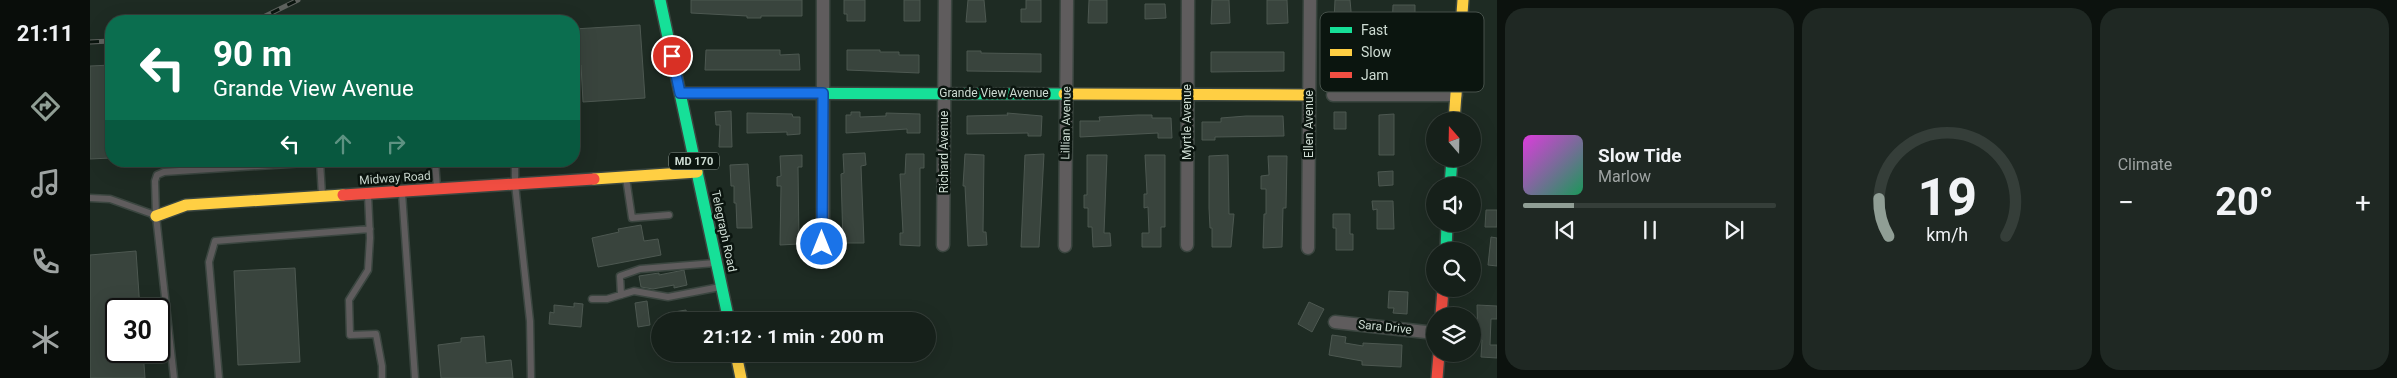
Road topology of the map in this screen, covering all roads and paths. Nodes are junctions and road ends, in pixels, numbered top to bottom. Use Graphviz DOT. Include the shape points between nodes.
graph roads {
  1 [pos="660,0"];
  2 [pos="823,0"];
  3 [pos="944,0"];
  4 [pos="1067,0"];
  5 [pos="1188,0"];
  6 [pos="1310,0"];
  7 [pos="1456,92"];
  8 [pos="680,93"];
  9 [pos="823,93"];
  10 [pos="944,93"];
  11 [pos="1066,94"];
  12 [pos="1309,95"];
  13 [pos="1333,95"];
  14 [pos="1188,96"];
  15 [pos="1456,96"];
  16 [pos="1455,112"];
  17 [pos="242,167"];
  18 [pos="320,167"];
  19 [pos="435,167"];
  20 [pos="515,167"];
  21 [pos="697,172"];
  22 [pos="626,177"];
  23 [pos="515,184"];
  24 [pos="437,189"];
  25 [pos="402,191"];
  26 [pos="368,193"];
  27 [pos="322,196"];
  28 [pos="90,198"];
  29 [pos="669,215"];
  30 [pos="156,216"];
  31 [pos="370,229"];
  32 [pos="822,244"];
  33 [pos="943,245"];
  34 [pos="1187,245"];
  35 [pos="1065,246"];
  36 [pos="1308,248"];
  37 [pos="716,263"];
  38 [pos="722,287"];
  39 [pos="621,295"];
  40 [pos="592,299"];
  41 [pos="727,312"];
  42 [pos="1335,322"];
  43 [pos="1426,331"];
  44 [pos="738,362"];
  45 [pos="1438,362"];
  46 [pos="174,378"];
  47 [pos="219,378"];
  48 [pos="382,378"];
  49 [pos="415,378"];
  50 [pos="530,378"];
  51 [pos="741,378"];
  52 [pos="1437,378"];
  1 -- 8 [label="street, Telegraph Road / MD 170"];
  2 -- 9 [label="street"];
  3 -- 10 [label="street, Richard Avenue"];
  4 -- 11 [label="street, Lillian Avenue"];
  5 -- 14 [label="street, Myrtle Avenue"];
  6 -- 12 [label="street, Ellen Avenue"];
  7 -- 15 [label="street"];
  8 -- 9 [label="street, Grande View Avenue"];
  8 -- 21 [label="street, Telegraph Road / MD 170"];
  9 -- 10 [label="street, Grande View Avenue"];
  9 -- 32 [label="street"];
  10 -- 11 [label="street, Grande View Avenue"];
  10 -- 33 [label="street, Richard Avenue"];
  11 -- 14 [label="street, Grande View Avenue"];
  11 -- 35 [label="street, Lillian Avenue"];
  12 -- 14 [label="street, Grande View Avenue"];
  12 -- 36 [label="street, Ellen Avenue"];
  13 -- 15 [label="street"];
  14 -- 34 [label="street, Myrtle Avenue"];
  15 -- 16 [label="street"];
  17 -- 30 [label="lane" via="157,175"];
  18 -- 27 [label="lane"];
  19 -- 24 [label="lane"];
  20 -- 23 [label="lane"];
  21 -- 22 [label="street, Midway Road"];
  21 -- 37 [label="street, Telegraph Road / MD 170"];
  22 -- 23 [label="street, Midway Road"];
  22 -- 29 [label="lane" via="632,218"];
  23 -- 24 [label="street, Midway Road"];
  23 -- 50 [label="lane" via="530,321"];
  24 -- 25 [label="street, Midway Road"];
  25 -- 26 [label="street, Midway Road"];
  25 -- 49 [label="lane"];
  26 -- 27 [label="street, Midway Road"];
  26 -- 31 [label="lane"];
  27 -- 30 [label="street, Midway Road" via="186,205"];
  28 -- 30 [label="lane" via="110,199"];
  30 -- 46 [label="lane"];
  31 -- 47 [label="lane" via="215,241 209,262"];
  31 -- 48 [label="lane" via="368,270 349,300 350,335 376,334"];
  37 -- 38 [label="street, Telegraph Road / MD 170"];
  37 -- 39 [label="lane" via="640,269 620,276"];
  38 -- 39 [label="lane" via="668,296 634,292"];
  38 -- 41 [label="street, Telegraph Road / MD 170"];
  39 -- 40 [label="lane"];
  42 -- 43 [label="street, Sara Drive"];
  44 -- 51 [label="street"];
  45 -- 52 [label="street"];
}
